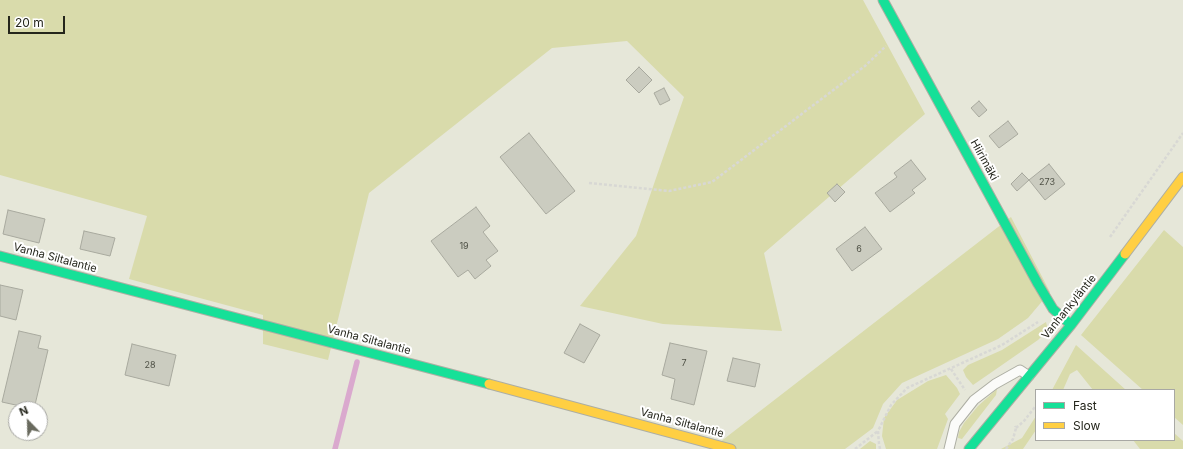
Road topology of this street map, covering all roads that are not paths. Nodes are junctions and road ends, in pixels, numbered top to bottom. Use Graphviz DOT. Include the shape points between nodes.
graph roads {
  1 [pos="883,0"];
  2 [pos="1183,177"];
  3 [pos="0,256"];
  4 [pos="1071,325"];
  5 [pos="1029,376"];
  6 [pos="731,449"];
  7 [pos="949,449"];
  8 [pos="969,449"];
  1 -- 4 [label="street, Hiirimäki" via="1038,284 1053,309"];
  2 -- 4 [label="street, Vanhankyläntie"];
  3 -- 6 [label="street, Vanha Siltalantie"];
  4 -- 5 [label="street, Vanhankyläntie"];
  5 -- 7 [label="lane" via="1020,370 974,400 955,424"];
  5 -- 8 [label="street, Vanhankyläntie"];
}
